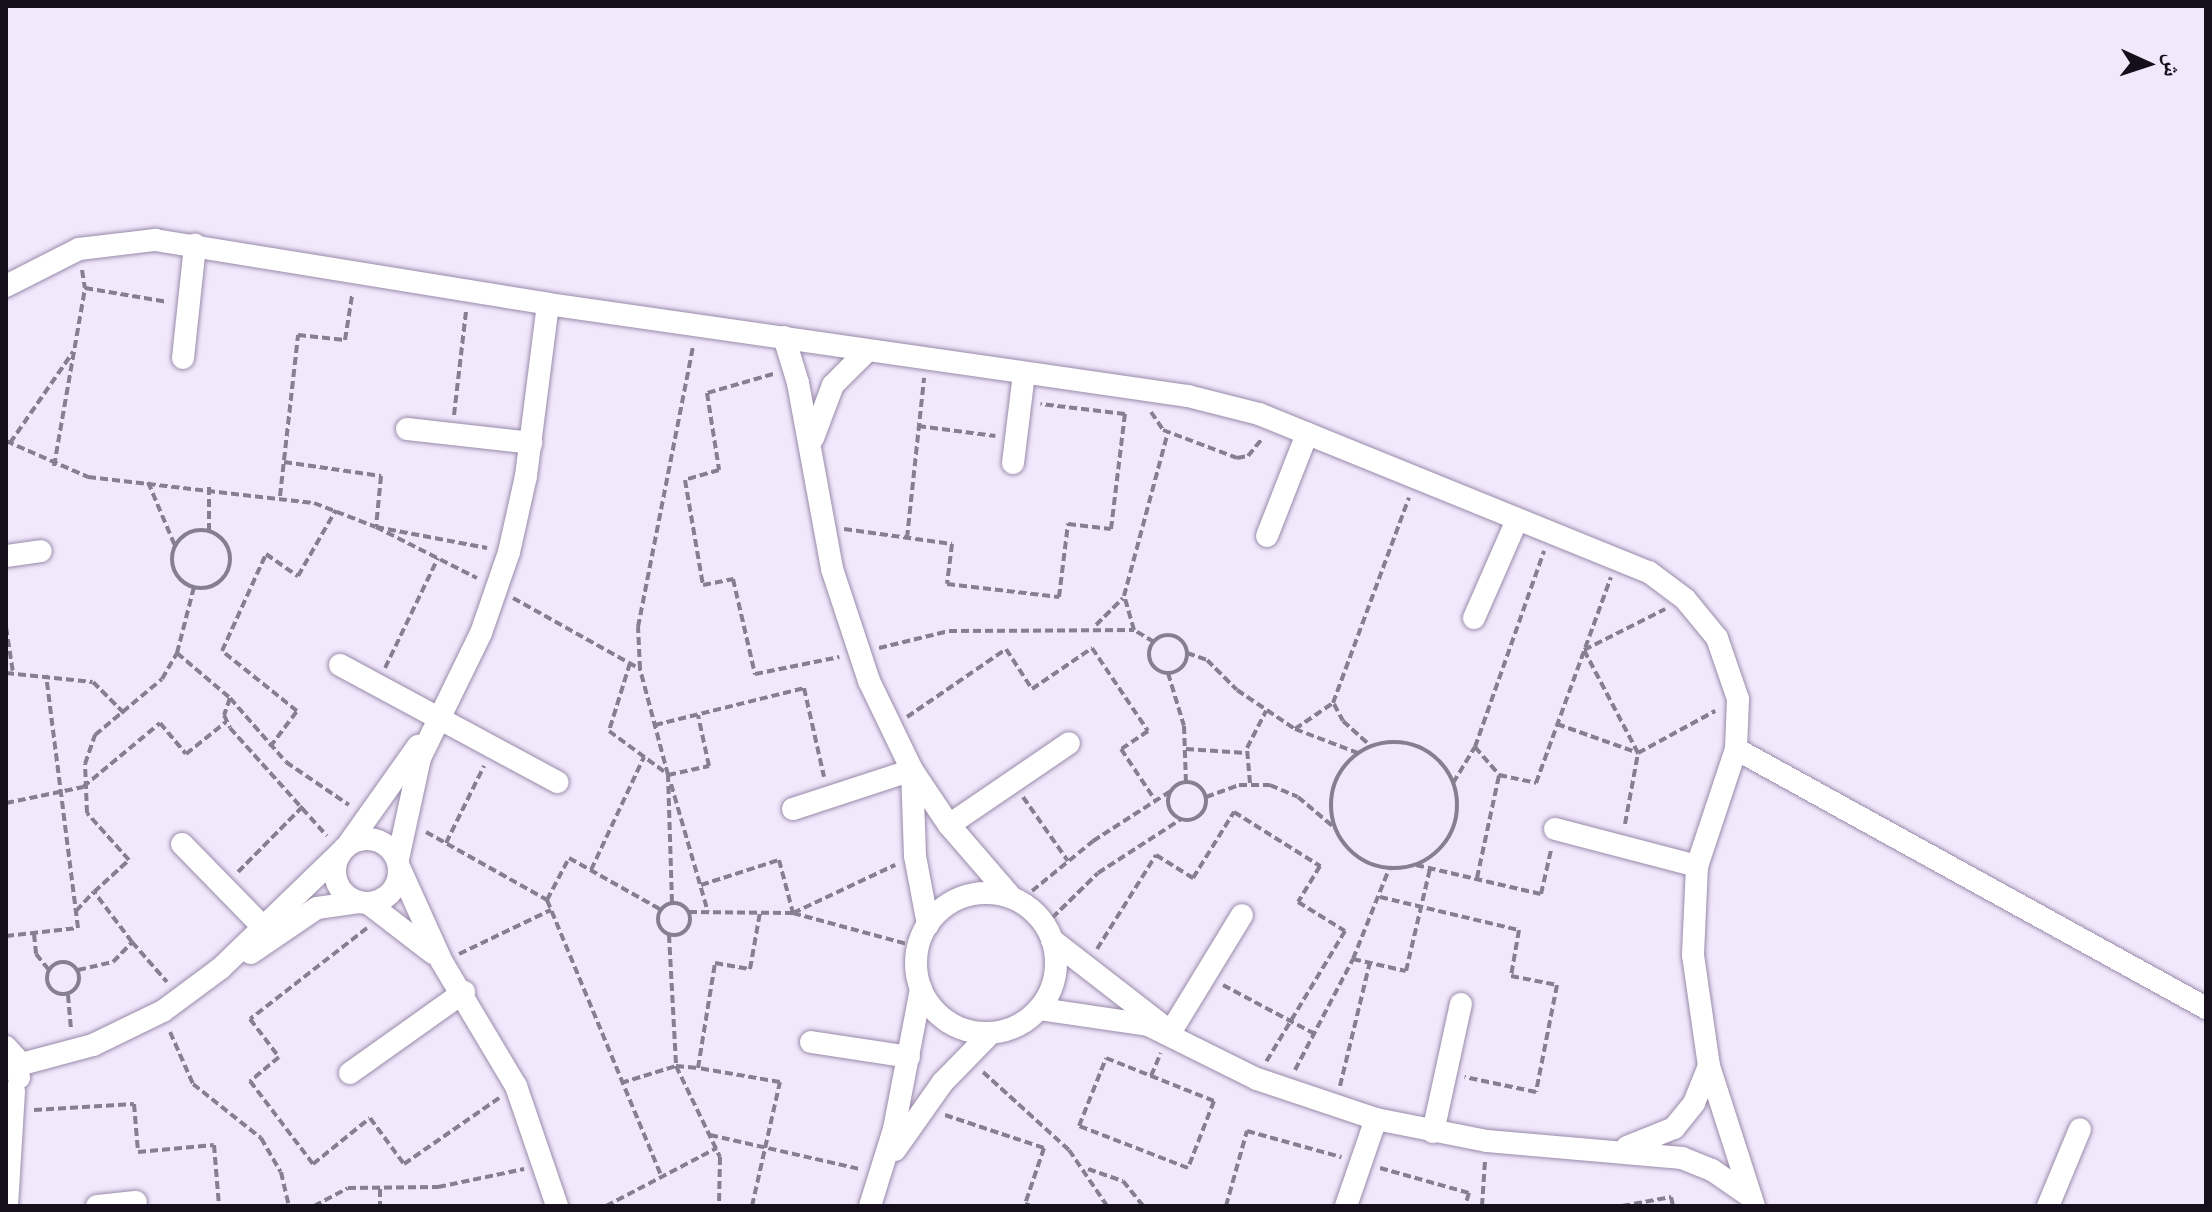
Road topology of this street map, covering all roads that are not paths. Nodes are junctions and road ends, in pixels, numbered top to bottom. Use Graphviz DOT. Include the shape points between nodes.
graph roads {
  1 [pos="195,245"];
  2 [pos="6,286"];
  3 [pos="548,304"];
  4 [pos="784,337"];
  5 [pos="868,350"];
  6 [pos="183,358"];
  7 [pos="1024,374"];
  8 [pos="407,429"];
  9 [pos="1307,434"];
  10 [pos="531,443"];
  11 [pos="811,455"];
  12 [pos="1013,463"];
  13 [pos="1517,520"];
  14 [pos="1267,536"];
  15 [pos="41,551"];
  16 [pos="6,556"];
  17 [pos="1474,618"];
  18 [pos="340,665"];
  19 [pos="434,726"];
  20 [pos="1069,743"];
  21 [pos="1736,749"];
  22 [pos="912,770"];
  23 [pos="557,782"];
  24 [pos="793,809"];
  25 [pos="949,825"];
  26 [pos="1555,829"];
  27 [pos="182,844"];
  28 [pos="344,849"];
  29 [pos="399,864"];
  30 [pos="1697,866"];
  31 [pos="1016,900"];
  32 [pos="364,903"];
  33 [pos="1242,915"];
  34 [pos="928,925"];
  35 [pos="263,927"];
  36 [pos="1049,933"];
  37 [pos="442,962"];
  38 [pos="221,968"];
  39 [pos="921,989"];
  40 [pos="464,992"];
  41 [pos="1461,1004"];
  42 [pos="2206,1008"];
  43 [pos="1040,1009"];
  44 [pos="1170,1033"];
  45 [pos="990,1034"];
  46 [pos="811,1042"];
  47 [pos="10,1050"];
  48 [pos="909,1057"];
  49 [pos="1709,1066"];
  50 [pos="350,1073"];
  51 [pos="10,1101"];
  52 [pos="1376,1119"];
  53 [pos="2080,1129"];
  54 [pos="1433,1132"];
  55 [pos="1603,1153"];
  56 [pos="884,1170"];
  57 [pos="6,1189"];
  58 [pos="1752,1201"];
  59 [pos="136,1202"];
  60 [pos="878,1204"];
  61 [pos="7,1206"];
  62 [pos="97,1206"];
  63 [pos="557,1206"];
  64 [pos="1346,1206"];
  65 [pos="2048,1206"];
  1 -- 2 [label="street" via="155,240 79,249"];
  1 -- 3 [label="street"];
  1 -- 6 [label="street"];
  3 -- 4 [label="street"];
  3 -- 10 [label="street"];
  4 -- 5 [label="street"];
  4 -- 11 [label="street"];
  5 -- 7 [label="street"];
  5 -- 11 [label="street" via="849,366 820,407"];
  7 -- 9 [label="street" via="1224,404"];
  7 -- 12 [label="street"];
  8 -- 10 [label="street"];
  9 -- 13 [label="street"];
  9 -- 14 [label="street"];
  10 -- 19 [label="street" via="498,589"];
  11 -- 22 [label="street" via="845,613 889,729"];
  13 -- 17 [label="street"];
  13 -- 21 [label="street" via="1649,572 1685,599 1717,638 1738,699"];
  15 -- 16 [label="street"];
  18 -- 19 [label="street"];
  19 -- 23 [label="street" via="493,747"];
  19 -- 28 [label="street"];
  19 -- 29 [label="street" via="403,818"];
  20 -- 25 [label="street"];
  21 -- 30 [label="street"];
  21 -- 42 [label="street"];
  22 -- 24 [label="street"];
  22 -- 25 [label="street"];
  22 -- 34 [label="street" via="915,856"];
  25 -- 31 [label="street"];
  26 -- 30 [label="street"];
  27 -- 35 [label="street"];
  28 -- 29 [label="street" via="376,840"];
  28 -- 32 [label="street" via="337,882"];
  28 -- 35 [label="street"];
  29 -- 32 [label="street" via="395,889"];
  29 -- 37 [label="street"];
  30 -- 49 [label="street" via="1693,955"];
  31 -- 34 [label="street" via="985,893 958,899"];
  31 -- 36 [label="street"];
  32 -- 37 [label="street"];
  32 -- 38 [label="street" via="317,908"];
  33 -- 44 [label="street"];
  34 -- 39 [label="street" via="918,947"];
  35 -- 38 [label="street"];
  36 -- 43 [label="street" via="1056,969"];
  36 -- 44 [label="street"];
  37 -- 40 [label="street"];
  38 -- 47 [label="street" via="172,1004 73,1052"];
  39 -- 45 [label="street" via="948,1023"];
  39 -- 48 [label="street"];
  40 -- 50 [label="street"];
  40 -- 63 [label="street" via="504,1062"];
  41 -- 54 [label="street"];
  43 -- 44 [label="street" via="1108,1016"];
  43 -- 45 [label="street" via="1017,1026"];
  44 -- 52 [label="street" via="1285,1090"];
  45 -- 56 [label="street" via="922,1108"];
  46 -- 48 [label="street"];
  47 -- 51 [label="street"];
  48 -- 56 [label="street"];
  49 -- 55 [label="street" via="1694,1103 1674,1128 1647,1143"];
  49 -- 58 [label="street"];
  51 -- 57 [label="street"];
  52 -- 54 [label="street"];
  52 -- 64 [label="street"];
  53 -- 65 [label="street"];
  54 -- 55 [label="street"];
  55 -- 58 [label="street" via="1689,1160"];
  56 -- 60 [label="street"];
  57 -- 61 [label="street"];
  59 -- 62 [label="street"];
}
